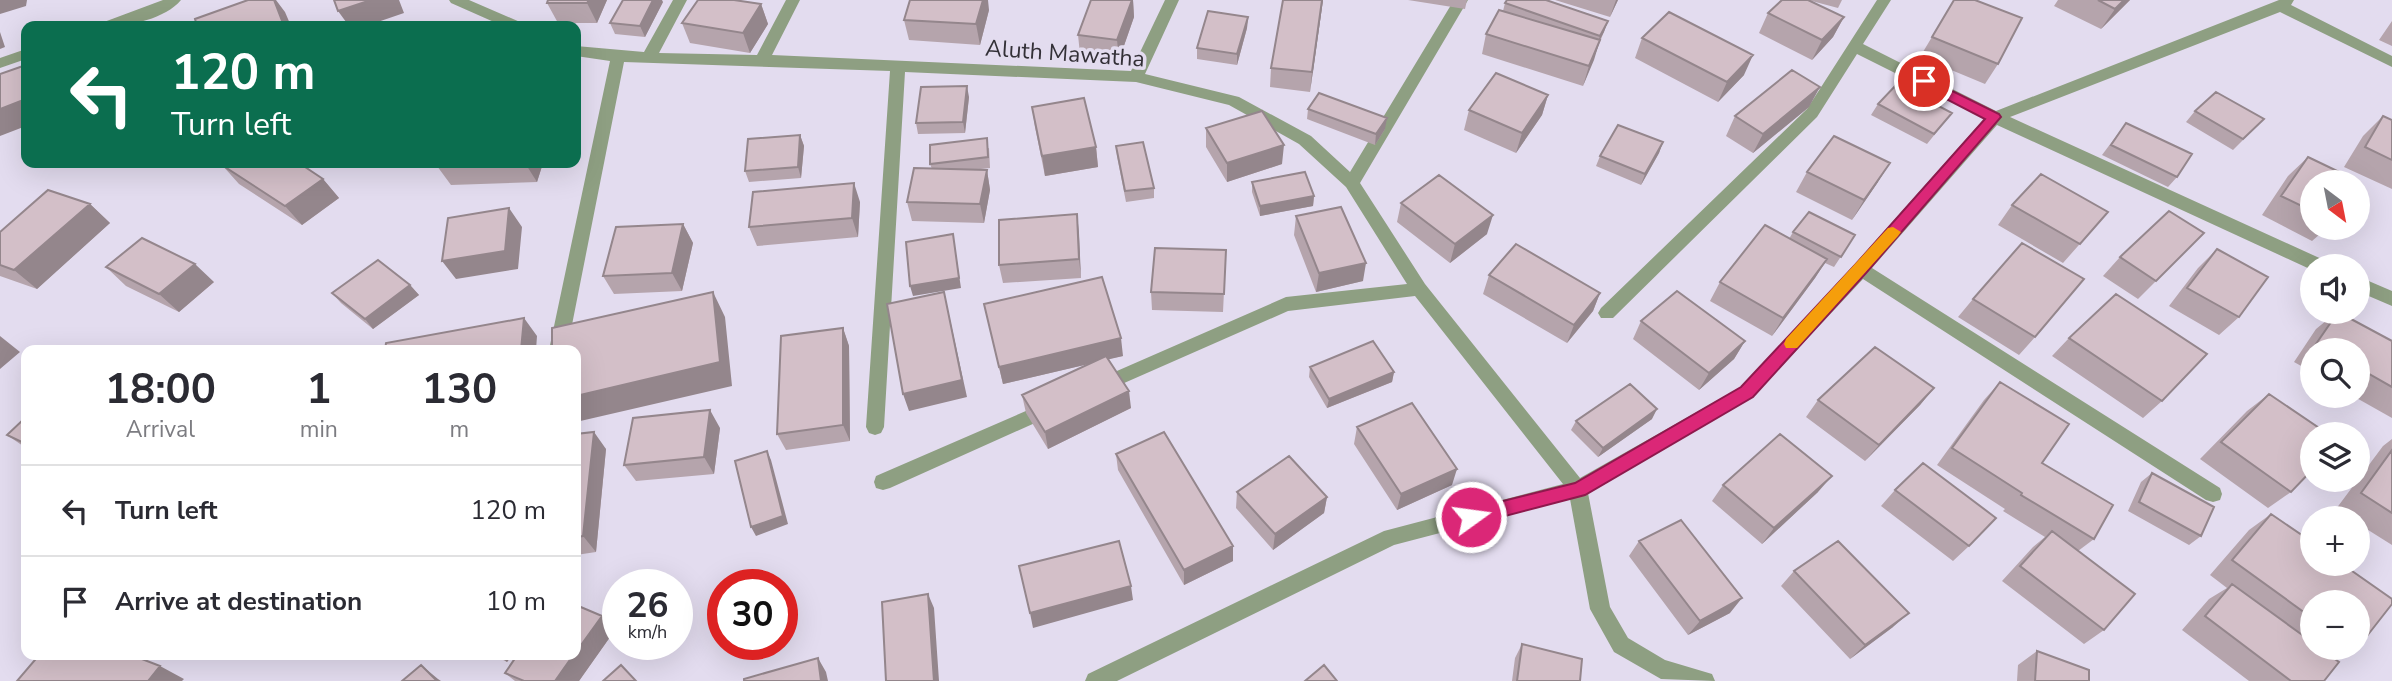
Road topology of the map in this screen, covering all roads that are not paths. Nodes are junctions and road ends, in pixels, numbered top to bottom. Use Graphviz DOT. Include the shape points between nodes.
graph roads {
  1 [pos="174,0"];
  2 [pos="456,0"];
  3 [pos="680,0"];
  4 [pos="793,0"];
  5 [pos="1172,0"];
  6 [pos="1461,0"];
  7 [pos="1884,0"];
  8 [pos="2284,3"];
  9 [pos="124,21"];
  10 [pos="504,21"];
  11 [pos="1853,45"];
  12 [pos="581,52"];
  13 [pos="21,56"];
  14 [pos="618,57"];
  15 [pos="649,57"];
  16 [pos="762,60"];
  17 [pos="2392,62"];
  18 [pos="0,63"];
  19 [pos="898,67"];
  20 [pos="1136,77"];
  21 [pos="1994,117"];
  22 [pos="1352,183"];
  23 [pos="2300,257"];
  24 [pos="1861,269"];
  25 [pos="1419,289"];
  26 [pos="2370,289"];
  27 [pos="2392,299"];
  28 [pos="1608,313"];
  29 [pos="559,345"];
  30 [pos="875,426"];
  31 [pos="883,482"];
  32 [pos="1578,489"];
  33 [pos="2213,494"];
  34 [pos="1095,681"];
  35 [pos="1705,681"];
  1 -- 9 [label="street"];
  2 -- 10 [label="street"];
  3 -- 15 [label="street"];
  4 -- 16 [label="street"];
  5 -- 20 [label="street"];
  6 -- 22 [label="street"];
  7 -- 11 [label="street"];
  8 -- 17 [label="street"];
  8 -- 21 [label="street"];
  11 -- 21 [label="street"];
  11 -- 28 [label="street" via="1812,113"];
  12 -- 14 [label="street, Aluth Mawatha"];
  13 -- 18 [label="street"];
  14 -- 15 [label="street, Aluth Mawatha"];
  14 -- 29 [label="street"];
  15 -- 16 [label="street, Aluth Mawatha"];
  16 -- 19 [label="street, Aluth Mawatha"];
  19 -- 20 [label="street, Aluth Mawatha"];
  19 -- 30 [label="street"];
  20 -- 22 [label="street, Aluth Mawatha" via="1234,101 1306,140"];
  21 -- 23 [label="street"];
  21 -- 24 [label="street"];
  22 -- 25 [label="street, Aluth Mawatha"];
  24 -- 32 [label="street" via="1747,392"];
  24 -- 33 [label="street"];
  25 -- 31 [label="street" via="1286,304"];
  25 -- 32 [label="street, Aluth Mawatha"];
  26 -- 27 [label="street"];
  32 -- 34 [label="street" via="1391,537"];
  32 -- 35 [label="street" via="1600,609 1621,645 1661,669"];
}
